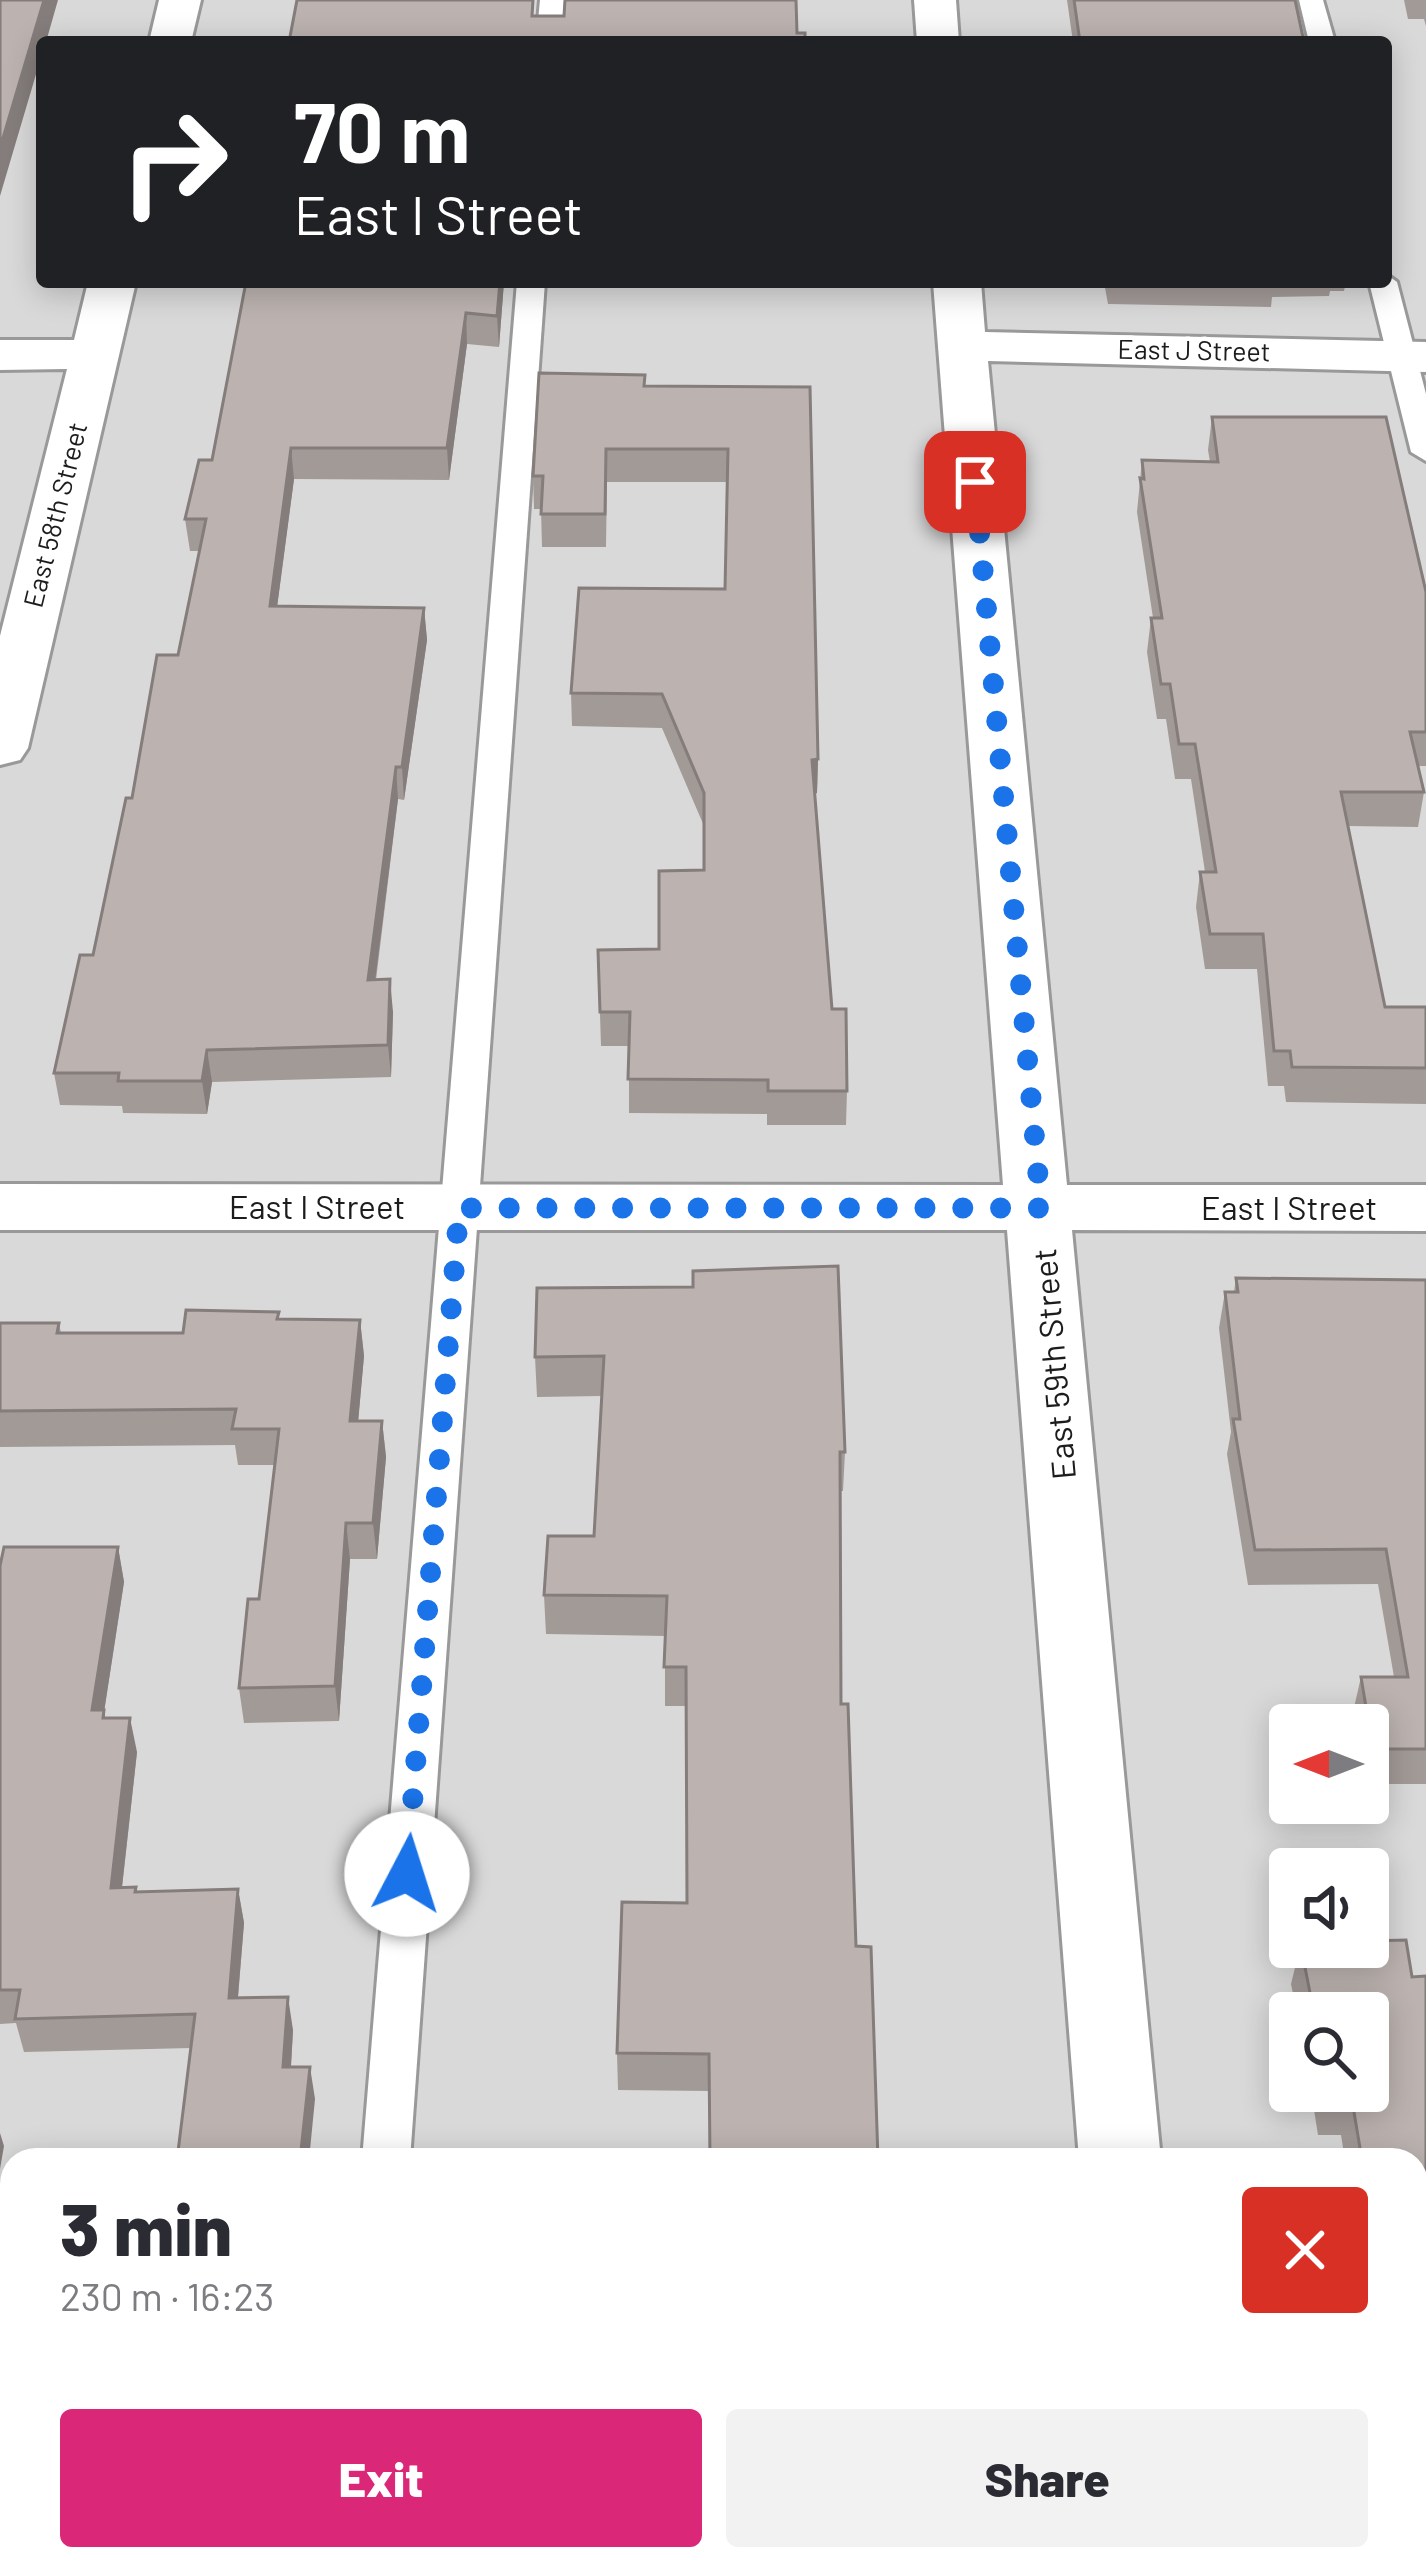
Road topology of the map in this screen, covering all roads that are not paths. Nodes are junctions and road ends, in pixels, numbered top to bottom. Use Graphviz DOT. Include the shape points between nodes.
graph roads {
  1 [pos="180,0"];
  2 [pos="552,0"];
  3 [pos="935,0"];
  4 [pos="1312,0"];
  5 [pos="171,36"];
  6 [pos="549,36"];
  7 [pos="938,36"];
  8 [pos="1321,36"];
  9 [pos="111,288"];
  10 [pos="531,288"];
  11 [pos="957,288"];
  12 [pos="1386,288"];
  13 [pos="962,346"];
  14 [pos="95,354"];
  15 [pos="0,355"];
  16 [pos="1414,356"];
  17 [pos="1426,452"];
  18 [pos="0,748"];
  19 [pos="0,1207"];
  20 [pos="459,1208"];
  21 [pos="1041,1208"];
  22 [pos="1426,1208"];
  23 [pos="387,2148"];
  24 [pos="1119,2148"];
  1 -- 5 [label="street"];
  2 -- 6 [label="lane"];
  3 -- 7 [label="street"];
  4 -- 8 [label="lane"];
  9 -- 14 [label="street, East 58th Street"];
  10 -- 20 [label="lane"];
  11 -- 13 [label="street, East 59th Street"];
  12 -- 16 [label="lane"];
  13 -- 16 [label="street, East J Street"];
  13 -- 21 [label="street, East 59th Street"];
  14 -- 15 [label="street"];
  14 -- 18 [label="street, East 58th Street"];
  16 -- 17 [label="lane"];
  19 -- 20 [label="street, East I Street"];
  20 -- 21 [label="street, East I Street"];
  20 -- 23 [label="lane"];
  21 -- 22 [label="street, East I Street"];
  21 -- 24 [label="street, East 59th Street"];
}
